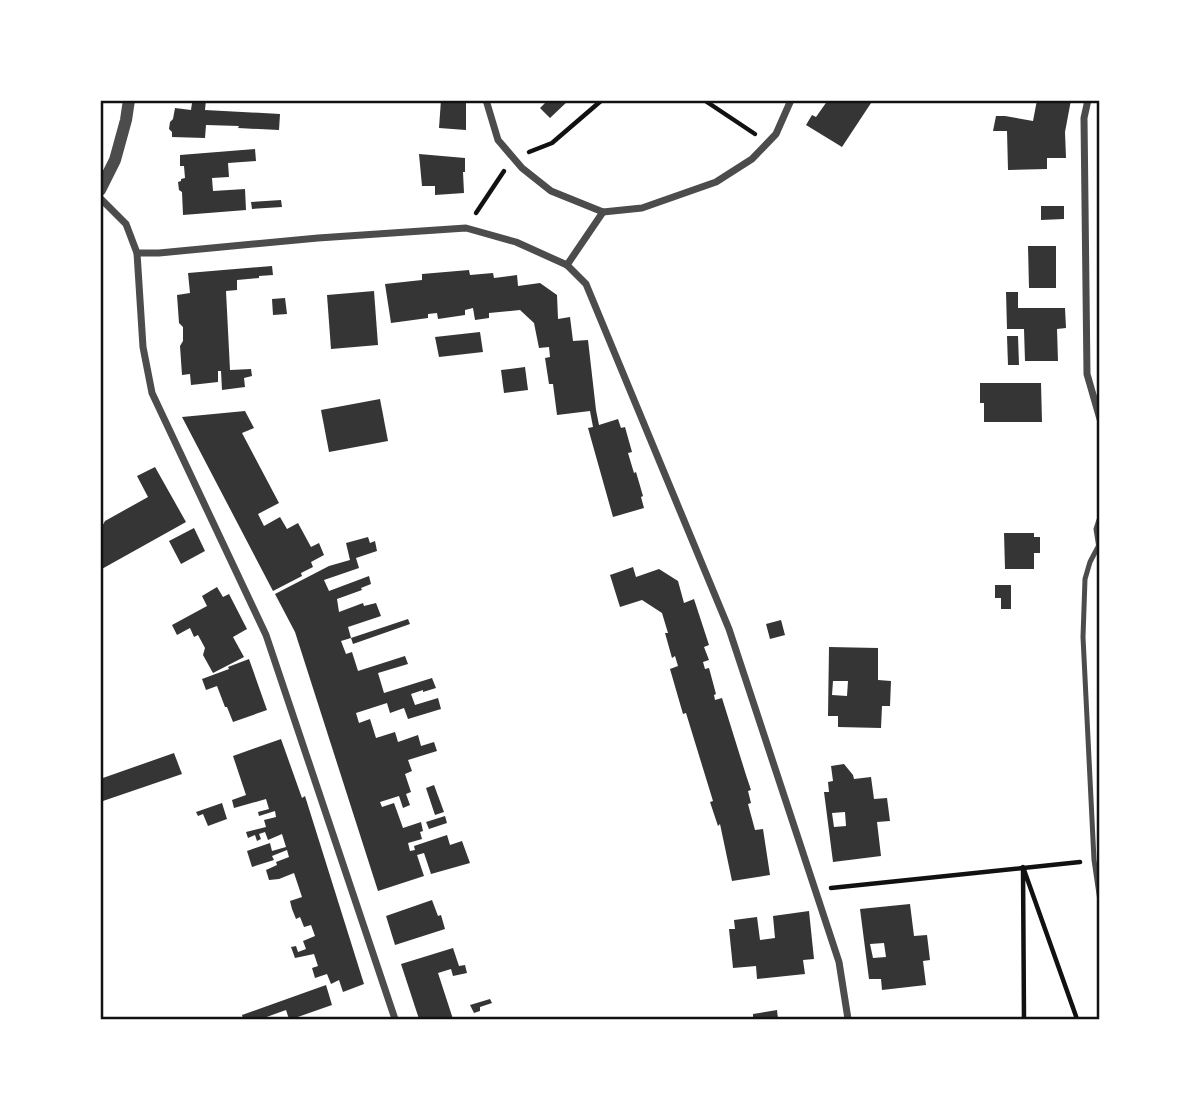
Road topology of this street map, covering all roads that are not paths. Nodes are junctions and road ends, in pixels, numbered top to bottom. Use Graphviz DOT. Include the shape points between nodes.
graph roads {
  1 [pos="129,100"];
  2 [pos="485,100"];
  3 [pos="791,100"];
  4 [pos="1088,100"];
  5 [pos="100,190"];
  6 [pos="100,198"];
  7 [pos="603,212"];
  8 [pos="137,253"];
  9 [pos="567,265"];
  10 [pos="1100,419"];
  11 [pos="1100,520"];
  12 [pos="1100,546"];
  13 [pos="1100,901"];
  14 [pos="395,1019"];
  15 [pos="848,1019"];
  1 -- 5 [label="street" via="115,160"];
  2 -- 7 [label="street" via="498,140 522,168 551,191"];
  3 -- 7 [label="street" via="776,134 752,159 716,182 642,208"];
  4 -- 10 [label="street" via="1084,118 1087,374"];
  6 -- 8 [label="street" via="126,224"];
  7 -- 9 [label="street"];
  8 -- 9 [label="street" via="466,228 516,242"];
  8 -- 14 [label="street" via="143,347 152,393 266,635"];
  9 -- 15 [label="street" via="586,284 729,629 839,962"];
  11 -- 12 [label="street"];
  12 -- 13 [label="lane" via="1085,579 1083,637"];
}
